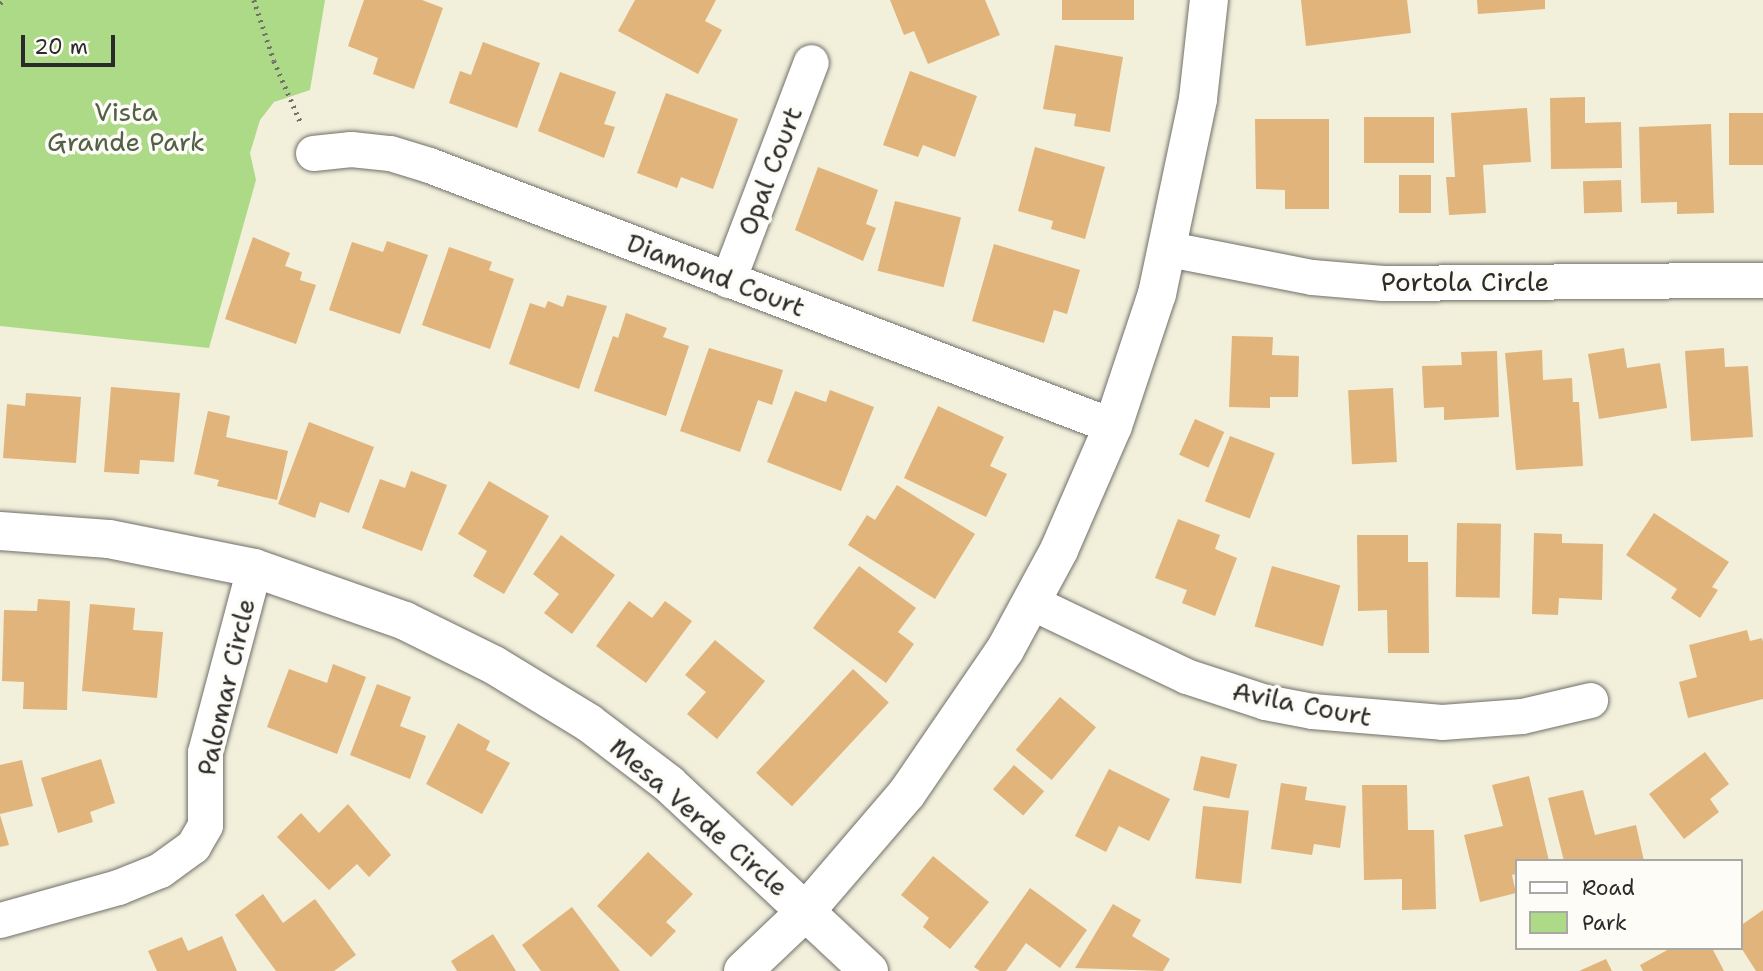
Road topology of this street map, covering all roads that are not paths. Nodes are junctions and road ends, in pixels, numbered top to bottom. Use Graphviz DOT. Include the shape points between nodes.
graph roads {
  1 [pos="1209,0"];
  2 [pos="811,62"];
  3 [pos="313,153"];
  4 [pos="1169,249"];
  5 [pos="728,279"];
  6 [pos="1763,280"];
  7 [pos="1113,426"];
  8 [pos="0,531"];
  9 [pos="254,568"];
  10 [pos="1031,602"];
  11 [pos="1590,700"];
  12 [pos="805,912"];
  13 [pos="0,920"];
  14 [pos="743,971"];
  15 [pos="869,971"];
  1 -- 4 [label="street" via="1198,99"];
  2 -- 5 [label="street, Opal Court"];
  3 -- 5 [label="street, Diamond Court" via="351,149 429,164"];
  4 -- 6 [label="street, Portola Circle" via="1312,277 1383,283"];
  4 -- 7 [label="street"];
  5 -- 7 [label="street, Diamond Court"];
  7 -- 10 [label="street"];
  8 -- 9 [label="street, Mesa Verde Circle" via="109,539"];
  9 -- 12 [label="street, Mesa Verde Circle" via="405,621 494,665 589,723 669,784"];
  9 -- 13 [label="street, Palomar Circle" via="205,752 205,825 193,846 160,870 118,887"];
  10 -- 11 [label="street, Avila Court" via="1186,676 1265,702 1312,711 1442,722 1522,716"];
  10 -- 12 [label="street" via="979,690 907,793"];
  12 -- 14 [label="street"];
  12 -- 15 [label="street, Mesa Verde Circle"];
}
